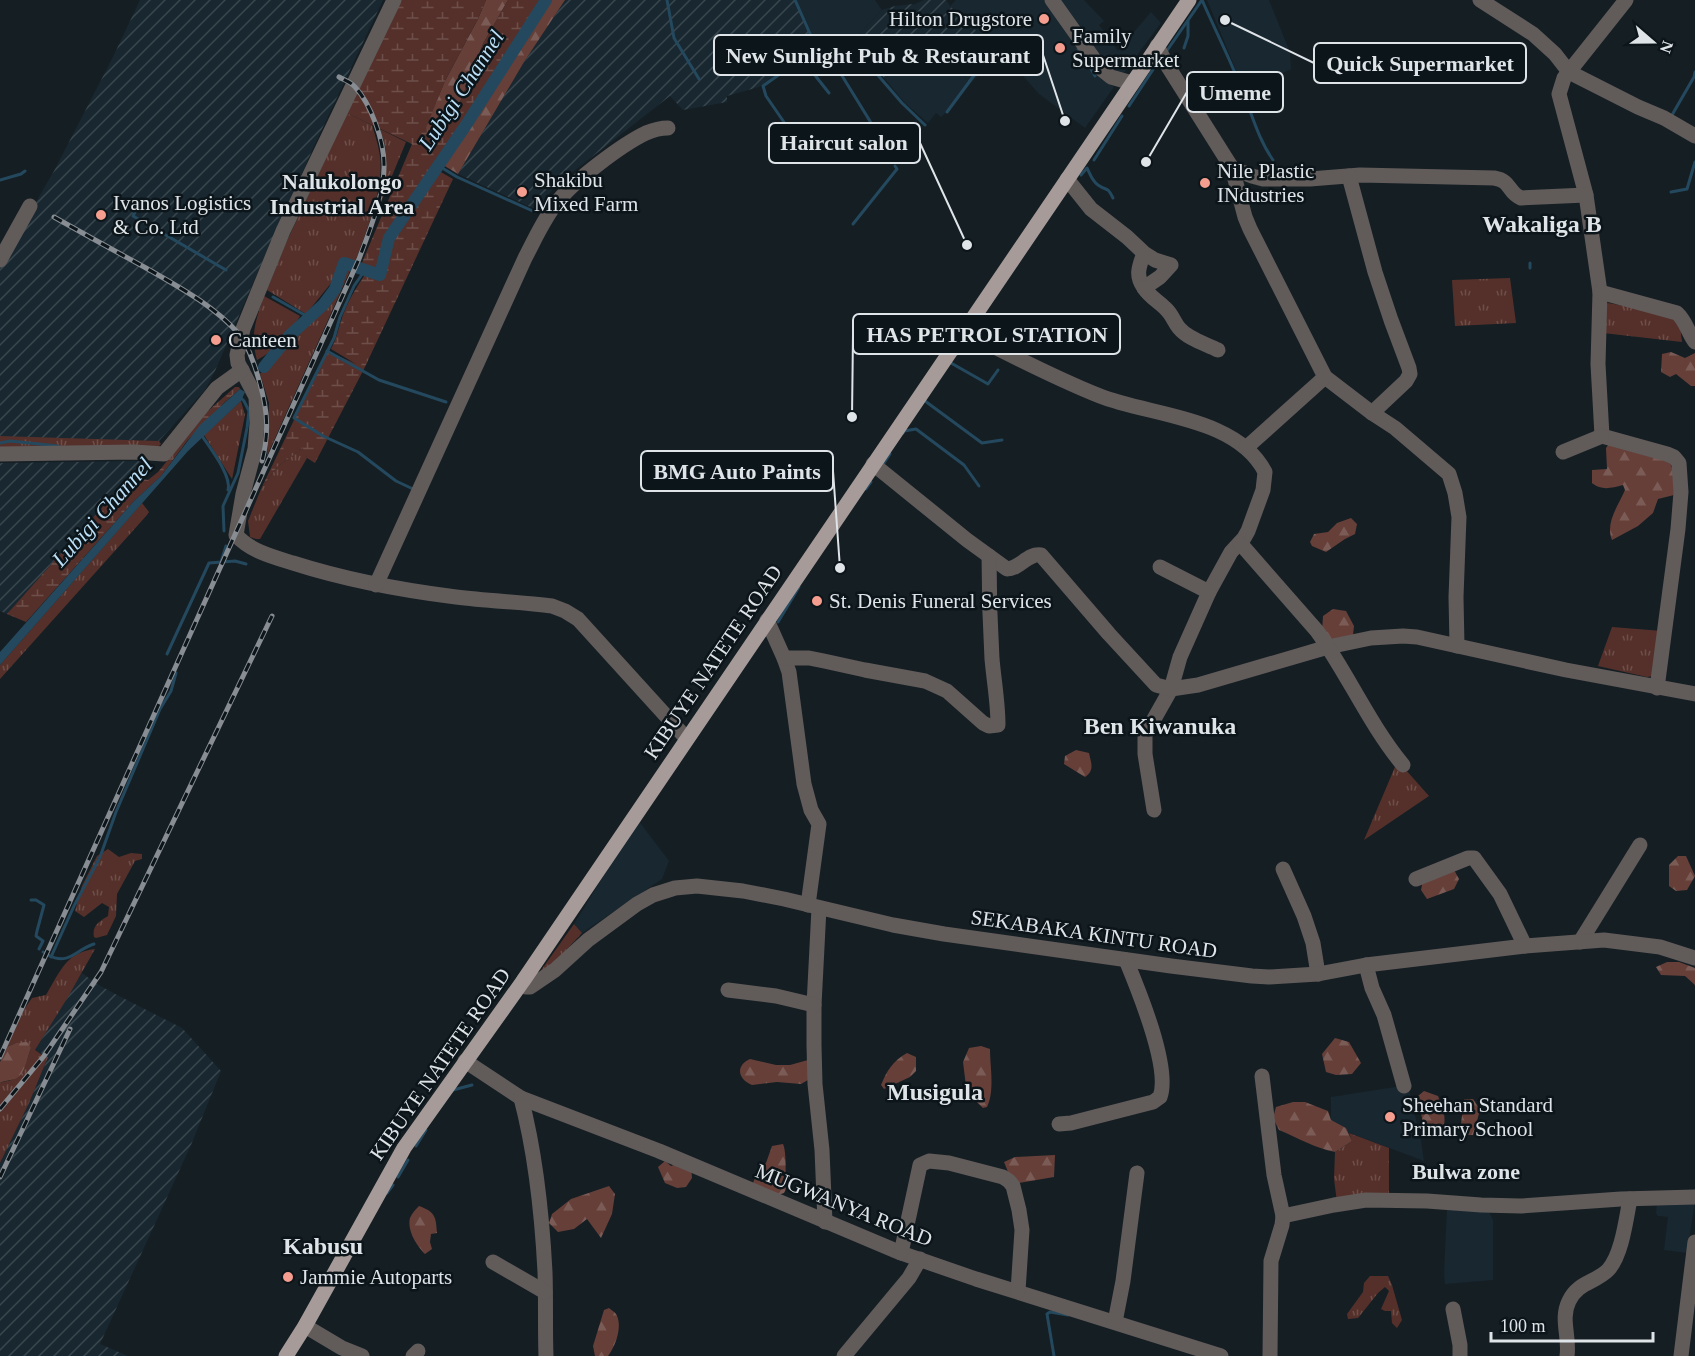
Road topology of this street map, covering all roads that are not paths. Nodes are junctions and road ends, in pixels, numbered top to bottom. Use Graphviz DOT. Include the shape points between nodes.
graph roads {
  1 [pos="394,0"];
  2 [pos="1052,0"];
  3 [pos="1189,0"];
  4 [pos="1480,0"];
  5 [pos="1626,0"];
  6 [pos="1157,46"];
  7 [pos="1569,72"];
  8 [pos="1132,83"];
  9 [pos="668,128"];
  10 [pos="1695,136"];
  11 [pos="1232,168"];
  12 [pos="1349,176"];
  13 [pos="1066,179"];
  14 [pos="1586,195"];
  15 [pos="30,206"];
  16 [pos="1144,253"];
  17 [pos="0,260"];
  18 [pos="1144,288"];
  19 [pos="1600,292"];
  20 [pos="964,331"];
  21 [pos="1695,342"];
  22 [pos="1218,350"];
  23 [pos="242,370"];
  24 [pos="1325,377"];
  25 [pos="1372,412"];
  26 [pos="1602,436"];
  27 [pos="1246,447"];
  28 [pos="1563,452"];
  29 [pos="0,454"];
  30 [pos="873,464"];
  31 [pos="1240,543"];
  32 [pos="989,556"];
  33 [pos="1160,567"];
  34 [pos="376,585"];
  35 [pos="1209,592"];
  36 [pos="767,620"];
  37 [pos="1457,646"];
  38 [pos="1328,647"];
  39 [pos="784,658"];
  40 [pos="1657,687"];
  41 [pos="1171,689"];
  42 [pos="1695,694"];
  43 [pos="687,739"];
  44 [pos="1403,765"];
  45 [pos="1154,810"];
  46 [pos="1640,845"];
  47 [pos="1283,869"];
  48 [pos="1416,879"];
  49 [pos="814,906"];
  50 [pos="1580,942"];
  51 [pos="1525,946"];
  52 [pos="1695,958"];
  53 [pos="1126,960"];
  54 [pos="1366,965"];
  55 [pos="1318,974"];
  56 [pos="523,981"];
  57 [pos="728,990"];
  58 [pos="814,1005"];
  59 [pos="465,1061"];
  60 [pos="1262,1076"];
  61 [pos="1404,1086"];
  62 [pos="521,1098"];
  63 [pos="1059,1125"];
  64 [pos="1137,1173"];
  65 [pos="1695,1197"];
  66 [pos="1630,1199"];
  67 [pos="1283,1216"];
  68 [pos="825,1222"];
  69 [pos="1695,1243"];
  70 [pos="901,1253"];
  71 [pos="920,1259"];
  72 [pos="493,1262"];
  73 [pos="1018,1291"];
  74 [pos="545,1292"];
  75 [pos="1453,1309"];
  76 [pos="1114,1322"];
  77 [pos="305,1326"];
  78 [pos="286,1356"];
  79 [pos="362,1356"];
  80 [pos="546,1356"];
  81 [pos="844,1356"];
  82 [pos="1221,1356"];
  83 [pos="1270,1356"];
  84 [pos="1460,1356"];
  85 [pos="1567,1356"];
  86 [pos="1681,1356"];
  1 -- 23 [label="street" via="262,281 243,328 237,355"];
  2 -- 8 [label="street" via="1101,69 1111,77"];
  3 -- 6 [label="main road, KIBUYE NATETE ROAD"];
  4 -- 7 [label="street" via="1533,34"];
  5 -- 7 [label="street"];
  6 -- 8 [label="main road, KIBUYE NATETE ROAD"];
  6 -- 11 [label="street"];
  7 -- 10 [label="street"];
  7 -- 14 [label="street" via="1561,86 1560,103"];
  8 -- 13 [label="main road, KIBUYE NATETE ROAD"];
  9 -- 34 [label="street" via="646,133 615,153 573,185 549,213"];
  11 -- 12 [label="street" via="1263,179"];
  11 -- 24 [label="street" via="1250,229"];
  12 -- 14 [label="street" via="1485,177 1504,181 1521,198"];
  12 -- 25 [label="street" via="1375,272 1410,374"];
  13 -- 16 [label="street" via="1091,209"];
  13 -- 20 [label="main road, KIBUYE NATETE ROAD"];
  14 -- 19 [label="street"];
  15 -- 17 [label="street"];
  16 -- 18 [label="street" via="1138,274"];
  16 -- 18 [label="street" via="1172,265"];
  18 -- 22 [label="street" via="1187,335"];
  19 -- 21 [label="street" via="1677,313"];
  19 -- 26 [label="street"];
  20 -- 27 [label="street" via="1104,397 1177,417"];
  20 -- 30 [label="main road, KIBUYE NATETE ROAD"];
  23 -- 29 [label="street" via="217,388 164,454"];
  23 -- 34 [label="street" via="256,397 257,423 255,450 236,535 249,546 281,559"];
  24 -- 25 [label="street"];
  24 -- 27 [label="street"];
  25 -- 37 [label="street" via="1449,474 1453,484 1458,517"];
  26 -- 28 [label="street"];
  26 -- 40 [label="street" via="1667,454 1679,463 1678,529"];
  27 -- 31 [label="street" via="1266,475"];
  30 -- 32 [label="street"];
  30 -- 36 [label="main road, KIBUYE NATETE ROAD"];
  31 -- 35 [label="street"];
  31 -- 38 [label="street"];
  32 -- 39 [label="street" via="998,725 983,723 947,691 925,681 824,660"];
  32 -- 41 [label="street" via="1011,569 1032,555 1041,555 1152,682"];
  33 -- 35 [label="street"];
  34 -- 43 [label="street" via="552,606 565,611 578,619"];
  35 -- 41 [label="street" via="1180,657"];
  36 -- 39 [label="street"];
  36 -- 43 [label="main road, KIBUYE NATETE ROAD"];
  37 -- 38 [label="street" via="1391,636"];
  37 -- 40 [label="street"];
  38 -- 41 [label="street" via="1214,681"];
  38 -- 44 [label="street"];
  39 -- 49 [label="street" via="804,784 819,824"];
  40 -- 42 [label="street"];
  41 -- 45 [label="street" via="1144,739"];
  43 -- 56 [label="main road, KIBUYE NATETE ROAD"];
  46 -- 50 [label="street"];
  47 -- 55 [label="street" via="1313,943"];
  48 -- 51 [label="street" via="1474,858 1500,894"];
  49 -- 53 [label="street, SEKABAKA KINTU ROAD" via="903,927"];
  49 -- 56 [label="street, SEKABAKA KINTU ROAD" via="743,891 675,888 653,895 614,920 530,987"];
  49 -- 58 [label="street"];
  50 -- 51 [label="street, SEKABAKA KINTU ROAD"];
  50 -- 52 [label="street, SEKABAKA KINTU ROAD" via="1627,942"];
  51 -- 54 [label="street, SEKABAKA KINTU ROAD"];
  53 -- 55 [label="street, SEKABAKA KINTU ROAD" via="1252,976"];
  53 -- 63 [label="street" via="1156,1047 1163,1083 1160,1097"];
  54 -- 55 [label="street, SEKABAKA KINTU ROAD"];
  54 -- 61 [label="street"];
  56 -- 59 [label="main road, KIBUYE NATETE ROAD"];
  57 -- 58 [label="street"];
  58 -- 68 [label="street" via="815,1084"];
  59 -- 62 [label="street, MUGWANYA ROAD"];
  59 -- 77 [label="main road, KIBUYE NATETE ROAD" via="404,1148"];
  60 -- 67 [label="street"];
  62 -- 68 [label="street, MUGWANYA ROAD" via="659,1151"];
  62 -- 74 [label="street" via="538,1192"];
  64 -- 76 [label="street"];
  65 -- 66 [label="street"];
  66 -- 67 [label="street" via="1521,1206 1366,1200"];
  66 -- 85 [label="street" via="1616,1259 1608,1269 1578,1288 1569,1301 1565,1319"];
  67 -- 83 [label="street" via="1270,1261"];
  68 -- 70 [label="street, MUGWANYA ROAD"];
  69 -- 86 [label="street"];
  70 -- 71 [label="street, MUGWANYA ROAD"];
  70 -- 73 [label="street" via="920,1165 929,1161 949,1163 1003,1177 1013,1186 1021,1220"];
  71 -- 73 [label="street, MUGWANYA ROAD"];
  71 -- 81 [label="street" via="909,1278"];
  72 -- 74 [label="street"];
  73 -- 76 [label="street, MUGWANYA ROAD"];
  74 -- 80 [label="street"];
  75 -- 84 [label="street"];
  76 -- 82 [label="street, MUGWANYA ROAD"];
  77 -- 78 [label="main road, KIBUYE NATETE ROAD"];
  77 -- 79 [label="street"];
}
